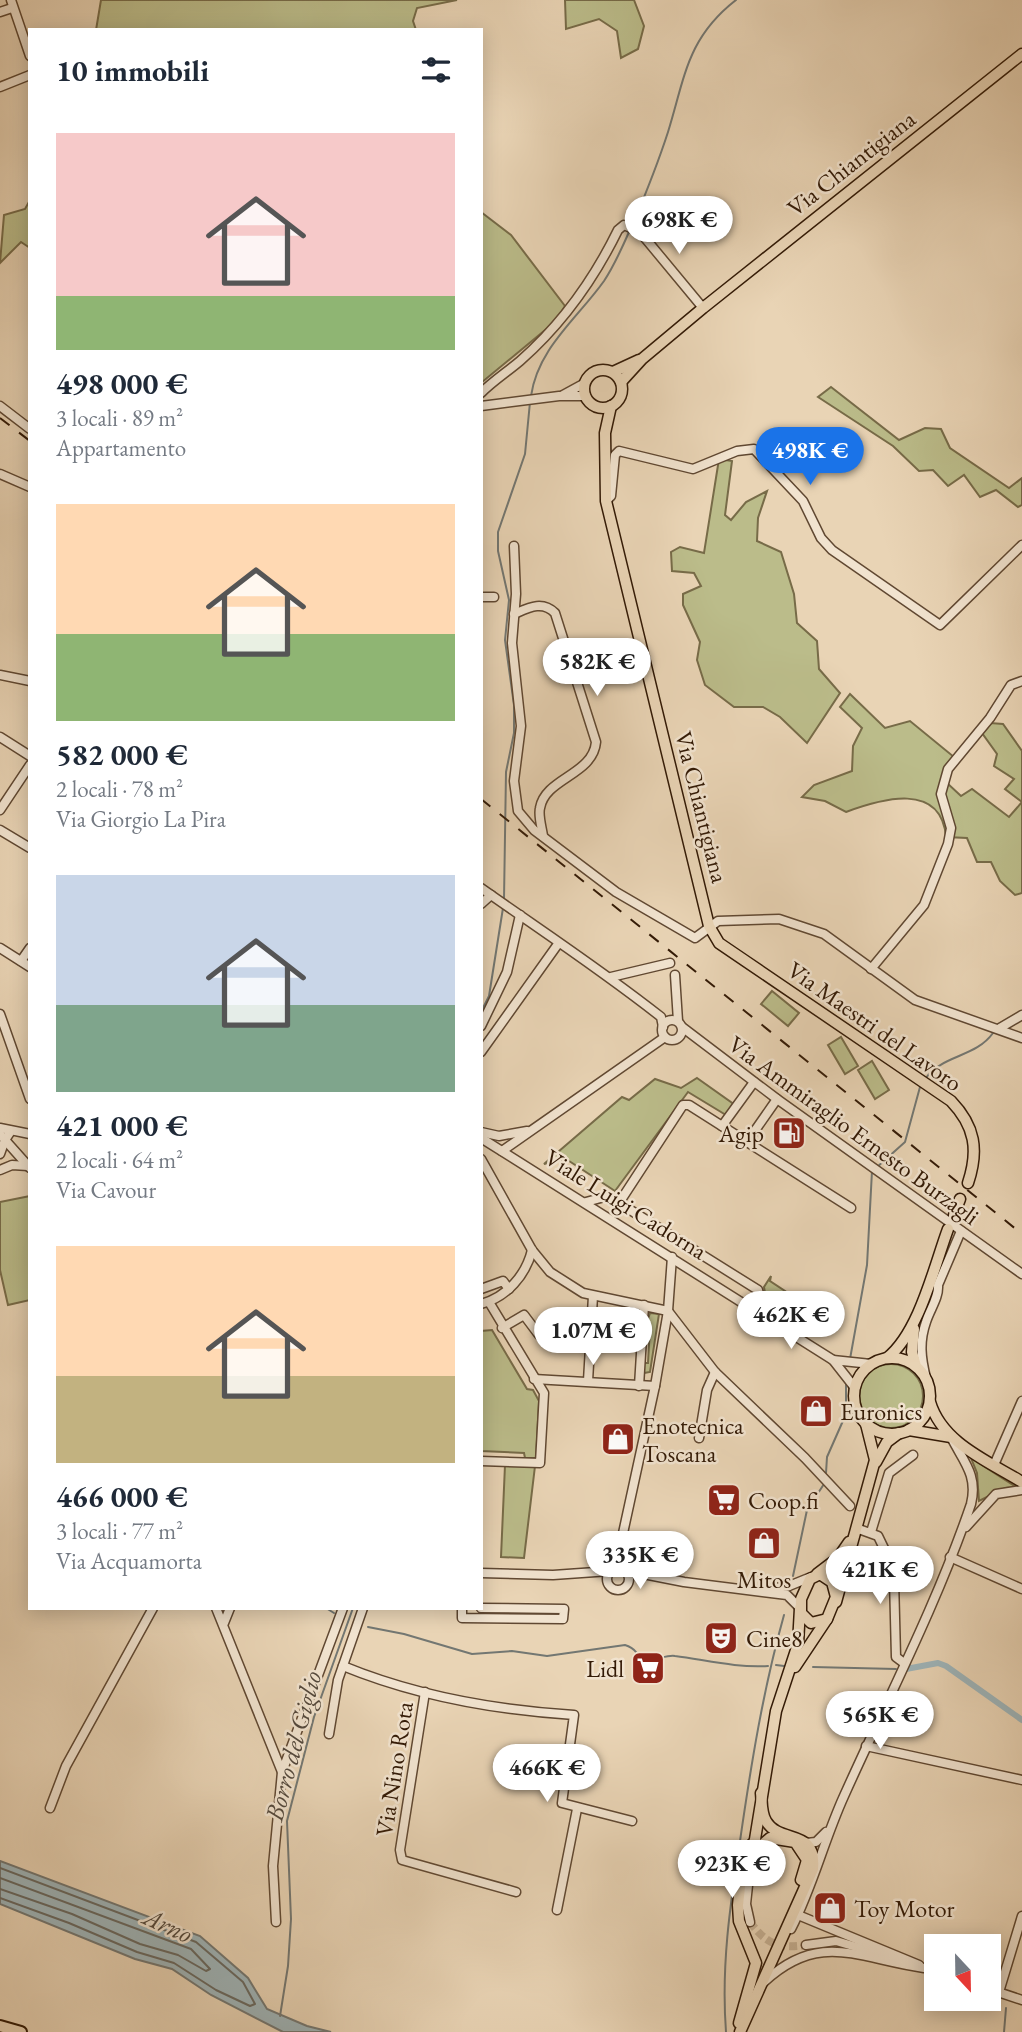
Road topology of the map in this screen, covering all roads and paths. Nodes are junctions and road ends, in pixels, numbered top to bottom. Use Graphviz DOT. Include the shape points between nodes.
graph roads {
  1 [pos="12,4"];
  2 [pos="0,12"];
  3 [pos="28,50"];
  4 [pos="1022,54"];
  5 [pos="28,76"];
  6 [pos="0,87"];
  7 [pos="703,308"];
  8 [pos="642,359"];
  9 [pos="613,372"];
  10 [pos="585,383"];
  11 [pos="621,383"];
  12 [pos="483,391"];
  13 [pos="559,396"];
  14 [pos="586,396"];
  15 [pos="0,406"];
  16 [pos="483,406"];
  17 [pos="611,406"];
  18 [pos="596,407"];
  19 [pos="28,427"];
  20 [pos="605,433"];
  21 [pos="0,474"];
  22 [pos="28,486"];
  23 [pos="606,501"];
  24 [pos="1022,545"];
  25 [pos="514,546"];
  26 [pos="483,597"];
  27 [pos="494,597"];
  28 [pos="514,614"];
  29 [pos="0,675"];
  30 [pos="28,681"];
  31 [pos="1022,681"];
  32 [pos="0,737"];
  33 [pos="28,755"];
  34 [pos="28,768"];
  35 [pos="0,810"];
  36 [pos="0,830"];
  37 [pos="543,836"];
  38 [pos="28,847"];
  39 [pos="483,889"];
  40 [pos="493,896"];
  41 [pos="483,903"];
  42 [pos="520,915"];
  43 [pos="709,926"];
  44 [pos="558,944"];
  45 [pos="0,948"];
  46 [pos="28,951"];
  47 [pos="21,961"];
  48 [pos="670,963"];
  49 [pos="28,966"];
  50 [pos="872,970"];
  51 [pos="675,975"];
  52 [pos="611,977"];
  53 [pos="0,1014"];
  54 [pos="1022,1015"];
  55 [pos="483,1022"];
  56 [pos="680,1024"];
  57 [pos="1000,1028"];
  58 [pos="663,1032"];
  59 [pos="1022,1038"];
  60 [pos="677,1039"];
  61 [pos="699,1042"];
  62 [pos="483,1049"];
  63 [pos="754,1083"];
  64 [pos="28,1093"];
  65 [pos="777,1100"];
  66 [pos="722,1126"];
  67 [pos="0,1128"];
  68 [pos="530,1130"];
  69 [pos="11,1131"];
  70 [pos="483,1132"];
  71 [pos="28,1134"];
  72 [pos="507,1135"];
  73 [pos="3,1137"];
  74 [pos="483,1139"];
  75 [pos="518,1140"];
  76 [pos="747,1142"];
  77 [pos="502,1151"];
  78 [pos="0,1154"];
  79 [pos="483,1163"];
  80 [pos="521,1163"];
  81 [pos="28,1166"];
  82 [pos="28,1167"];
  83 [pos="0,1170"];
  84 [pos="968,1182"];
  85 [pos="960,1199"];
  86 [pos="586,1202"];
  87 [pos="619,1203"];
  88 [pos="851,1208"];
  89 [pos="954,1215"];
  90 [pos="948,1229"];
  91 [pos="961,1231"];
  92 [pos="532,1250"];
  93 [pos="672,1257"];
  94 [pos="540,1262"];
  95 [pos="527,1264"];
  96 [pos="686,1266"];
  97 [pos="673,1271"];
  98 [pos="1022,1274"];
  99 [pos="483,1289"];
  100 [pos="509,1289"];
  101 [pos="593,1296"];
  102 [pos="485,1303"];
  103 [pos="644,1305"];
  104 [pos="668,1311"];
  105 [pos="765,1317"];
  106 [pos="916,1317"];
  107 [pos="502,1328"];
  108 [pos="539,1335"];
  109 [pos="887,1358"];
  110 [pos="833,1360"];
  111 [pos="871,1364"];
  112 [pos="916,1366"];
  113 [pos="715,1372"];
  114 [pos="926,1378"];
  115 [pos="534,1379"];
  116 [pos="588,1381"];
  117 [pos="639,1385"];
  118 [pos="655,1386"];
  119 [pos="855,1388"];
  120 [pos="930,1400"];
  121 [pos="1022,1401"];
  122 [pos="866,1423"];
  123 [pos="904,1431"];
  124 [pos="952,1437"];
  125 [pos="699,1438"];
  126 [pos="913,1455"];
  127 [pos="483,1461"];
  128 [pos="994,1465"];
  129 [pos="871,1472"];
  130 [pos="1022,1482"];
  131 [pos="1022,1490"];
  132 [pos="850,1506"];
  133 [pos="855,1532"];
  134 [pos="871,1532"];
  135 [pos="955,1544"];
  136 [pos="620,1546"];
  137 [pos="950,1557"];
  138 [pos="623,1570"];
  139 [pos="611,1571"];
  140 [pos="483,1573"];
  141 [pos="579,1574"];
  142 [pos="815,1575"];
  143 [pos="653,1577"];
  144 [pos="628,1583"];
  145 [pos="608,1584"];
  146 [pos="763,1589"];
  147 [pos="1022,1589"];
  148 [pos="780,1593"];
  149 [pos="836,1602"];
  150 [pos="483,1608"];
  151 [pos="800,1608"];
  152 [pos="152,1610"];
  153 [pos="217,1610"];
  154 [pos="229,1610"];
  155 [pos="342,1610"];
  156 [pos="362,1610"];
  157 [pos="462,1610"];
  158 [pos="829,1616"];
  159 [pos="224,1623"];
  160 [pos="798,1628"];
  161 [pos="904,1663"];
  162 [pos="343,1666"];
  163 [pos="425,1692"];
  164 [pos="780,1696"];
  165 [pos="329,1734"];
  166 [pos="866,1746"];
  167 [pos="282,1772"];
  168 [pos="1022,1780"];
  169 [pos="761,1793"];
  170 [pos="50,1808"];
  171 [pos="578,1809"];
  172 [pos="632,1821"];
  173 [pos="830,1826"];
  174 [pos="806,1843"];
  175 [pos="754,1847"];
  176 [pos="749,1876"];
  177 [pos="516,1892"];
  178 [pos="557,1910"];
  179 [pos="798,1915"];
  180 [pos="1022,1916"];
  181 [pos="276,1922"];
  182 [pos="750,1922"];
  183 [pos="806,1945"];
  184 [pos="772,1962"];
  185 [pos="924,1968"];
  186 [pos="762,1983"];
  187 [pos="1001,1985"];
  188 [pos="1001,1993"];
  189 [pos="1022,2000"];
  190 [pos="0,2026"];
  191 [pos="738,2031"];
  192 [pos="21,2032"];
  1 -- 2 [label="street"];
  1 -- 3 [label="street"];
  4 -- 7 [label="main road, Via Chiantigiana"];
  5 -- 6 [label="street"];
  7 -- 8 [label="main road, Via Chiantigiana"];
  7 -- 12 [label="street" via="635,229 622,228 558,322"];
  8 -- 9 [label="main road, Via Chiantigiana"];
  8 -- 11 [label="main road, Via Chiantigiana"];
  9 -- 10 [label="main road, Via Chiantigiana" via="596,371"];
  9 -- 11 [label="main road"];
  10 -- 13 [label="street"];
  10 -- 14 [label="main road"];
  11 -- 17 [label="main road, Via Chiantigiana" via="619,399"];
  13 -- 14 [label="street"];
  13 -- 16 [label="street"];
  14 -- 18 [label="main road, Via Chiantigiana"];
  15 -- 19 [label="street"];
  17 -- 18 [label="main road"];
  17 -- 20 [label="main road, Via Chiantigiana"];
  18 -- 20 [label="main road, Via Chiantigiana"];
  20 -- 23 [label="main road, Via Chiantigiana"];
  21 -- 22 [label="street"];
  23 -- 24 [label="street" via="611,496 615,455 620,451 693,469 754,449 803,501 832,550 940,625"];
  23 -- 43 [label="main road, Via Chiantigiana"];
  25 -- 28 [label="street"];
  26 -- 27 [label="street"];
  28 -- 37 [label="street" via="512,643 521,726 514,781 518,811"];
  28 -- 37 [label="street" via="536,605 555,613 596,742 595,753 583,766 546,795 540,809"];
  29 -- 30 [label="street"];
  31 -- 50 [label="street" via="1011,685 948,769 941,794 951,828 948,844 924,905"];
  32 -- 33 [label="street"];
  34 -- 35 [label="street"];
  36 -- 38 [label="street"];
  37 -- 43 [label="street" via="645,911 695,938"];
  39 -- 40 [label="street"];
  40 -- 41 [label="street"];
  40 -- 42 [label="street"];
  42 -- 44 [label="street"];
  42 -- 55 [label="street" via="507,972"];
  43 -- 50 [label="street" via="727,919 779,919 824,934"];
  43 -- 84 [label="main road, Via Maestri del Lavoro" via="719,943 962,1112 974,1135"];
  44 -- 52 [label="street"];
  44 -- 62 [label="street"];
  45 -- 47 [label="street"];
  46 -- 47 [label="street"];
  47 -- 49 [label="street"];
  48 -- 52 [label="street"];
  50 -- 57 [label="street" via="915,1000"];
  51 -- 56 [label="street"];
  52 -- 58 [label="street" via="662,1017"];
  53 -- 64 [label="street"];
  54 -- 57 [label="street"];
  56 -- 58 [label="street" via="669,1020"];
  56 -- 60 [label="street"];
  56 -- 61 [label="street, Via Ammiraglio Ernesto Burzagli"];
  57 -- 59 [label="street"];
  58 -- 60 [label="street, Via Ammiraglio Ernesto Burzagli"];
  58 -- 68 [label="street"];
  60 -- 61 [label="street, Via Ammiraglio Ernesto Burzagli"];
  61 -- 63 [label="street, Via Ammiraglio Ernesto Burzagli"];
  63 -- 65 [label="street, Via Ammiraglio Ernesto Burzagli"];
  63 -- 66 [label="street"];
  65 -- 76 [label="street"];
  65 -- 91 [label="street, Via Ammiraglio Ernesto Burzagli"];
  66 -- 76 [label="street"];
  66 -- 87 [label="street" via="683,1105"];
  67 -- 69 [label="street"];
  68 -- 72 [label="street"];
  68 -- 75 [label="street"];
  69 -- 71 [label="street"];
  69 -- 73 [label="street"];
  70 -- 72 [label="street"];
  72 -- 77 [label="street"];
  73 -- 78 [label="street"];
  73 -- 81 [label="street"];
  74 -- 77 [label="street, Viale Luigi Cadorna"];
  75 -- 77 [label="street"];
  75 -- 80 [label="street"];
  76 -- 88 [label="street"];
  77 -- 80 [label="street, Viale Luigi Cadorna"];
  79 -- 92 [label="street"];
  80 -- 86 [label="street, Viale Luigi Cadorna"];
  82 -- 83 [label="street" via="12,1165"];
  85 -- 89 [label="main road"];
  86 -- 87 [label="street" via="608,1196"];
  86 -- 93 [label="street, Viale Luigi Cadorna"];
  87 -- 105 [label="street" via="758,1290"];
  90 -- 106 [label="main road"];
  91 -- 98 [label="street, Via Ammiraglio Ernesto Burzagli"];
  91 -- 114 [label="street" via="922,1338"];
  92 -- 94 [label="street"];
  92 -- 95 [label="street"];
  93 -- 96 [label="street, Viale Luigi Cadorna"];
  93 -- 97 [label="street"];
  94 -- 95 [label="street"];
  94 -- 101 [label="street" via="559,1280"];
  95 -- 100 [label="street"];
  96 -- 97 [label="street"];
  96 -- 105 [label="street, Viale Luigi Cadorna"];
  97 -- 104 [label="street"];
  99 -- 100 [label="street" via="503,1282"];
  100 -- 102 [label="street"];
  101 -- 103 [label="street"];
  101 -- 116 [label="street"];
  102 -- 107 [label="street"];
  103 -- 104 [label="street"];
  103 -- 117 [label="street"];
  104 -- 113 [label="street"];
  104 -- 118 [label="street"];
  105 -- 110 [label="street, Viale Luigi Cadorna"];
  106 -- 109 [label="main road" via="900,1347"];
  106 -- 112 [label="main road" via="912,1342"];
  107 -- 108 [label="street" via="524,1315"];
  107 -- 115 [label="street"];
  109 -- 111 [label="main road"];
  109 -- 112 [label="main road"];
  110 -- 111 [label="street, Viale Luigi Cadorna"];
  110 -- 119 [label="street, Viale Luigi Cadorna"];
  111 -- 119 [label="main road"];
  112 -- 114 [label="main road"];
  113 -- 125 [label="street" via="706,1390"];
  113 -- 132 [label="street"];
  114 -- 120 [label="main road"];
  115 -- 116 [label="street"];
  115 -- 127 [label="street" via="544,1393 540,1463"];
  116 -- 117 [label="street"];
  117 -- 118 [label="street"];
  118 -- 136 [label="street"];
  119 -- 122 [label="main road" via="856,1407"];
  120 -- 123 [label="main road" via="923,1418"];
  120 -- 124 [label="main road" via="939,1423"];
  121 -- 128 [label="street"];
  122 -- 123 [label="main road" via="881,1432"];
  122 -- 129 [label="main road" via="874,1448"];
  123 -- 124 [label="main road"];
  123 -- 129 [label="main road" via="887,1442"];
  124 -- 128 [label="main road"];
  124 -- 135 [label="street" via="974,1486"];
  126 -- 134 [label="street" via="889,1473"];
  128 -- 130 [label="main road"];
  129 -- 133 [label="main road"];
  131 -- 135 [label="street" via="1003,1491 990,1498"];
  133 -- 134 [label="street"];
  133 -- 142 [label="main road" via="838,1558"];
  133 -- 149 [label="main road"];
  134 -- 161 [label="street" via="885,1546 891,1563 896,1657"];
  135 -- 137 [label="street"];
  136 -- 138 [label="street"];
  136 -- 139 [label="street"];
  137 -- 147 [label="street"];
  137 -- 161 [label="street"];
  138 -- 139 [label="street"];
  138 -- 143 [label="street"];
  138 -- 144 [label="street"];
  139 -- 141 [label="street"];
  139 -- 145 [label="street"];
  140 -- 141 [label="street"];
  141 -- 145 [label="street"];
  142 -- 146 [label="street" via="789,1586"];
  142 -- 149 [label="main road" via="827,1576 832,1582"];
  142 -- 151 [label="main road" via="805,1588"];
  143 -- 144 [label="street"];
  143 -- 146 [label="street"];
  144 -- 145 [label="street" via="618,1590"];
  146 -- 148 [label="street"];
  148 -- 151 [label="street"];
  148 -- 160 [label="street" via="794,1610"];
  149 -- 158 [label="main road"];
  150 -- 157 [label="street" via="564,1609 562,1619 462,1618"];
  151 -- 158 [label="main road" via="811,1623"];
  151 -- 160 [label="main road"];
  152 -- 170 [label="street" via="66,1766"];
  153 -- 159 [label="street"];
  154 -- 159 [label="street"];
  155 -- 167 [label="street"];
  156 -- 162 [label="street"];
  158 -- 164 [label="main road"];
  159 -- 167 [label="street"];
  160 -- 164 [label="main road" via="794,1660"];
  161 -- 166 [label="street"];
  162 -- 163 [label="street"];
  162 -- 165 [label="street"];
  163 -- 171 [label="street" via="530,1712 574,1715 561,1799"];
  163 -- 177 [label="street, Via Nino Rota" via="402,1860"];
  164 -- 169 [label="main road"];
  166 -- 168 [label="street"];
  166 -- 173 [label="street"];
  167 -- 181 [label="street" via="273,1866"];
  169 -- 174 [label="main road" via="763,1813 772,1828"];
  169 -- 175 [label="main road"];
  171 -- 172 [label="street"];
  171 -- 178 [label="street"];
  173 -- 174 [label="street" via="816,1842"];
  173 -- 179 [label="street" via="819,1868"];
  174 -- 184 [label="main road" via="814,1858 813,1869"];
  175 -- 176 [label="main road"];
  175 -- 191 [label="main road" via="748,1849 738,1905 756,1963 755,1975"];
  175 -- 191 [label="main road" via="778,1837 801,1847 807,1860"];
  176 -- 182 [label="street" via="746,1904"];
  179 -- 184 [label="street"];
  179 -- 185 [label="street"];
  180 -- 187 [label="street"];
  183 -- 185 [label="street" via="836,1941"];
  184 -- 186 [label="main road"];
  185 -- 186 [label="street" via="830,1950 784,1964"];
  186 -- 191 [label="main road"];
  188 -- 189 [label="street"];
  190 -- 192 [label="highway"];
}
